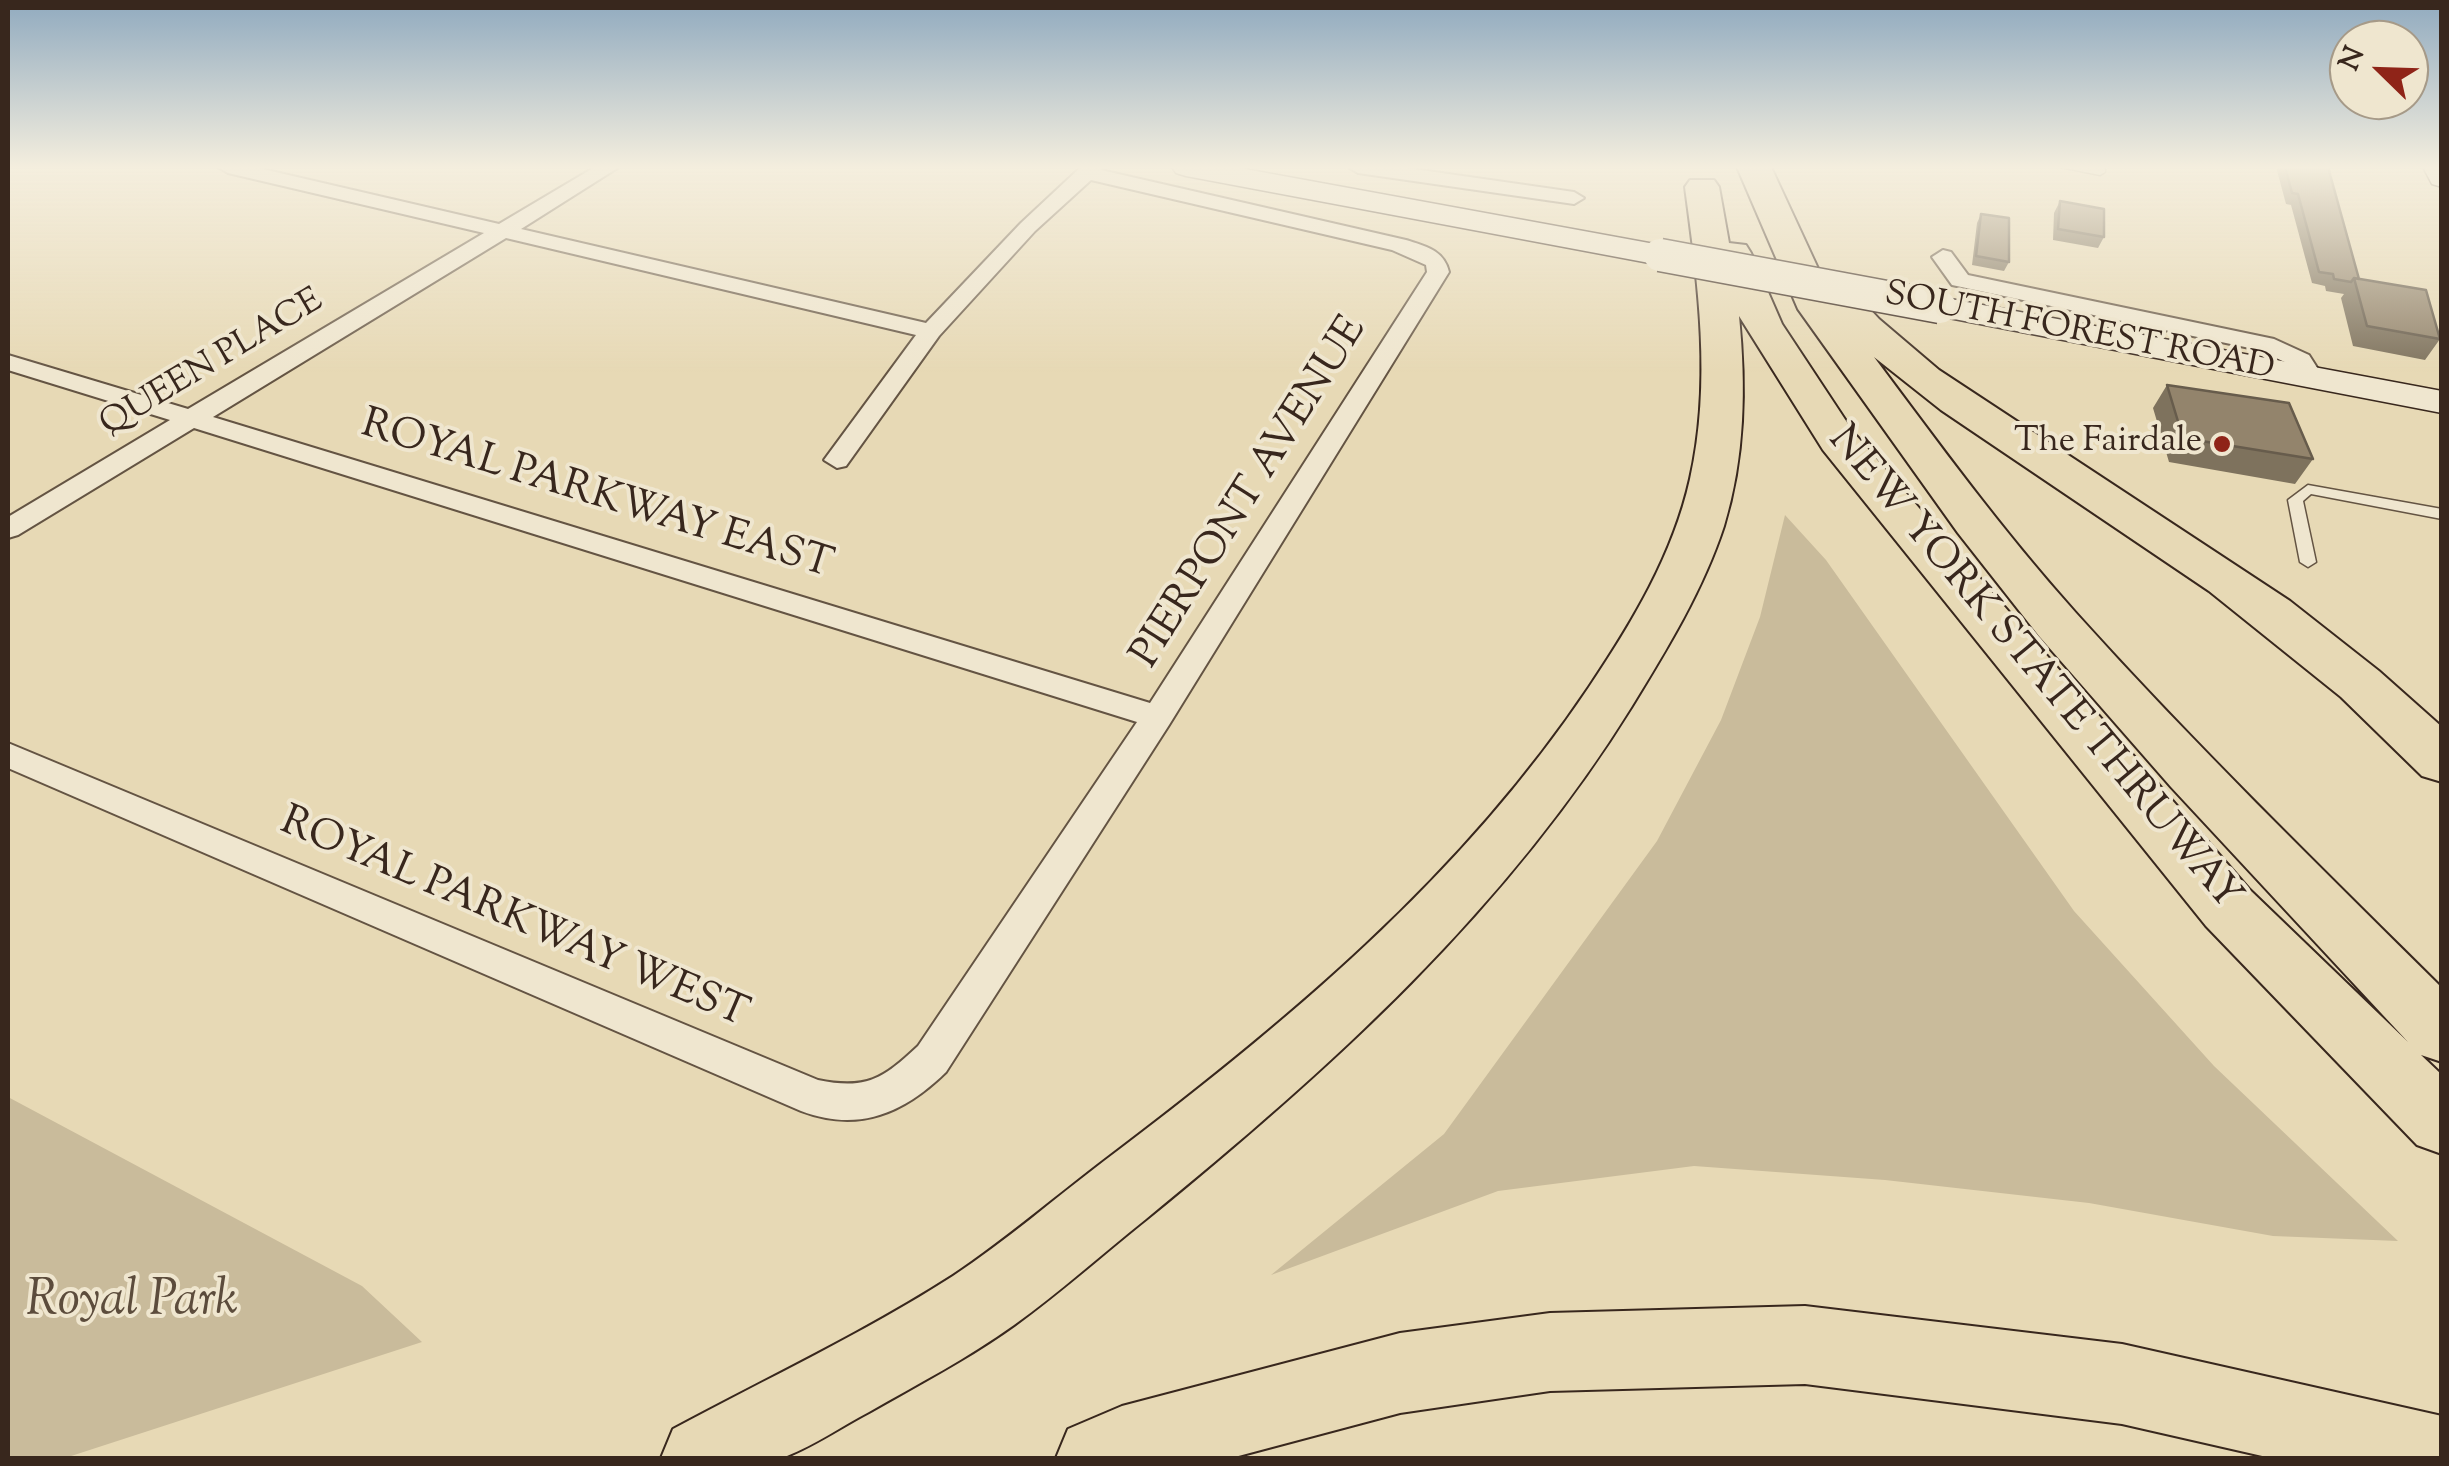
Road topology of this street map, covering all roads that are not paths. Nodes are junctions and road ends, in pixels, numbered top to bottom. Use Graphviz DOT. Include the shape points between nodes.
graph roads {
  1 [pos="496,235"];
  2 [pos="522,235"];
  3 [pos="1021,235"];
  4 [pos="1362,235"];
  5 [pos="1554,235"];
  6 [pos="1709,235"];
  7 [pos="1724,235"];
  8 [pos="1785,235"];
  9 [pos="1787,235"];
  10 [pos="1943,257"];
  11 [pos="930,331"];
  12 [pos="8,362"];
  13 [pos="2311,378"];
  14 [pos="2442,402"];
  15 [pos="192,418"];
  16 [pos="837,460"];
  17 [pos="2442,514"];
  18 [pos="8,529"];
  19 [pos="2308,562"];
  20 [pos="1158,717"];
  21 [pos="8,754"];
  22 [pos="2442,761"];
  23 [pos="959,1017"];
  24 [pos="2442,1034"];
  25 [pos="2442,1122"];
  26 [pos="2442,1456"];
  27 [pos="702,1458"];
  28 [pos="1097,1458"];
  1 -- 15 [label="street, QUEEN PLACE"];
  2 -- 11 [label="street"];
  3 -- 11 [label="street"];
  4 -- 20 [label="street, PIERPONT AVENUE" via="1422,252 1438,272"];
  5 -- 13 [label="street, SOUTH FOREST ROAD, bridge"];
  6 -- 27 [label="highway" via="1726,387 1701,521 1664,608 1592,730 1501,850 1376,980 1242,1098 965,1313"];
  7 -- 25 [label="highway, NEW YORK STATE THRUWAY" via="1762,324 1838,441 2228,908"];
  8 -- 24 [label="highway, NEW YORK STATE THRUWAY" via="1817,309 1855,365 2046,610"];
  9 -- 22 [label="highway" via="1854,317 1918,373 2220,572 2400,717"];
  10 -- 13 [label="street" via="1960,280 2266,344 2300,360"];
  11 -- 16 [label="street"];
  12 -- 15 [label="street, ROYAL PARKWAY EAST"];
  13 -- 14 [label="street, SOUTH FOREST ROAD"];
  15 -- 18 [label="street, QUEEN PLACE"];
  15 -- 20 [label="street, ROYAL PARKWAY EAST"];
  17 -- 19 [label="lane" via="2308,489 2294,500"];
  20 -- 23 [label="street, PIERPONT AVENUE"];
  21 -- 23 [label="street, ROYAL PARKWAY WEST" via="815,1098 844,1106 904,1087"];
  26 -- 28 [label="highway" via="2122,1384 1805,1345 1550,1352 1400,1373"];
}
